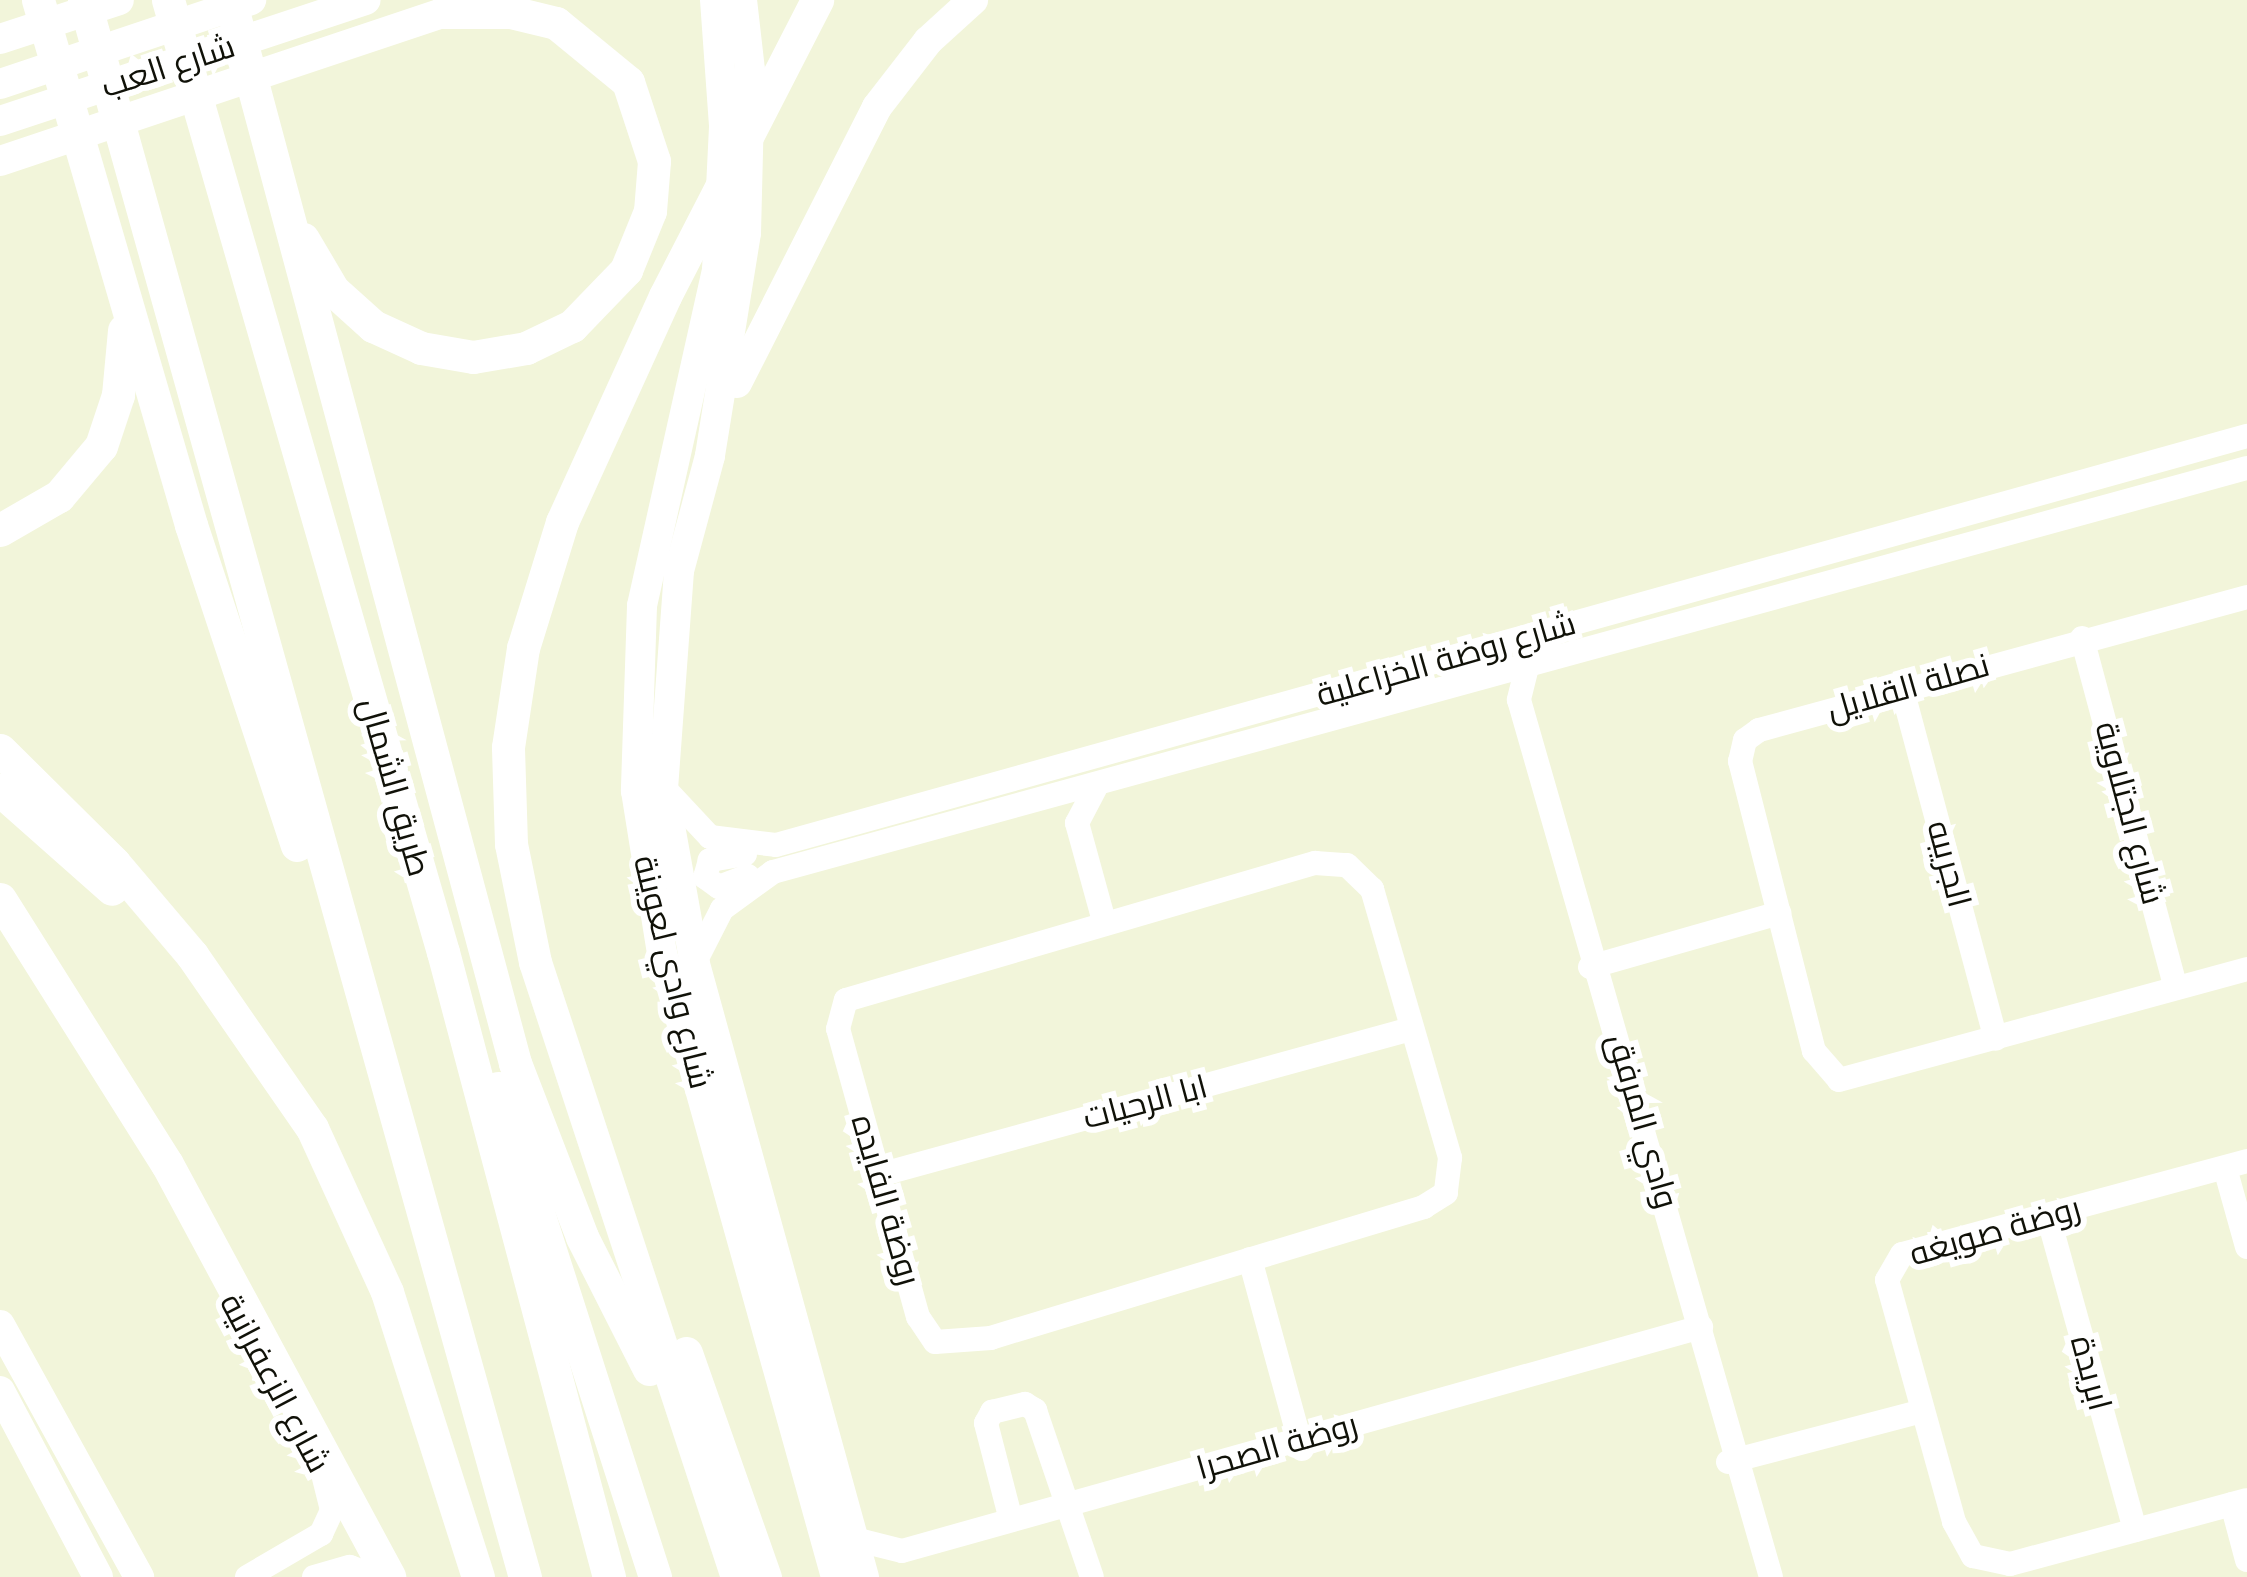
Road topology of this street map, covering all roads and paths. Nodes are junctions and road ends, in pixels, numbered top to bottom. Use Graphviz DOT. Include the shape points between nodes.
graph roads {
  1 [pos="38,0"];
  2 [pos="84,0"];
  3 [pos="119,0"];
  4 [pos="168,0"];
  5 [pos="230,0"];
  6 [pos="251,0"];
  7 [pos="365,0"];
  8 [pos="480,0"];
  9 [pos="715,0"];
  10 [pos="742,0"];
  11 [pos="817,0"];
  12 [pos="973,0"];
  13 [pos="444,12"];
  14 [pos="0,39"];
  15 [pos="15,79"];
  16 [pos="0,121"];
  17 [pos="0,161"];
  18 [pos="284,196"];
  19 [pos="121,292"];
  20 [pos="2247,436"];
  21 [pos="710,456"];
  22 [pos="2247,468"];
  23 [pos="0,530"];
  24 [pos="2247,598"];
  25 [pos="2082,638"];
  26 [pos="1526,668"];
  27 [pos="1486,677"];
  28 [pos="1902,689"];
  29 [pos="0,750"];
  30 [pos="1097,784"];
  31 [pos="663,787"];
  32 [pos="0,790"];
  33 [pos="1036,801"];
  34 [pos="1078,831"];
  35 [pos="782,856"];
  36 [pos="0,899"];
  37 [pos="1779,913"];
  38 [pos="1104,921"];
  39 [pos="192,955"];
  40 [pos="695,964"];
  41 [pos="352,966"];
  42 [pos="1595,966"];
  43 [pos="2247,969"];
  44 [pos="2176,988"];
  45 [pos="452,989"];
  46 [pos="1411,1029"];
  47 [pos="1996,1039"];
  48 [pos="583,1096"];
  49 [pos="2236,1165"];
  50 [pos="879,1175"];
  51 [pos="2048,1216"];
  52 [pos="197,1220"];
  53 [pos="2247,1247"];
  54 [pos="1250,1259"];
  55 [pos="0,1325"];
  56 [pos="1697,1333"];
  57 [pos="0,1390"];
  58 [pos="1922,1411"];
  59 [pos="1300,1444"];
  60 [pos="1733,1460"];
  61 [pos="2240,1502"];
  62 [pos="1068,1510"];
  63 [pos="1011,1520"];
  64 [pos="2135,1530"];
  65 [pos="854,1539"];
  66 [pos="80,1544"];
  67 [pos="2247,1560"];
  68 [pos="735,1570"];
  69 [pos="82,1577"];
  70 [pos="98,1577"];
  71 [pos="139,1577"];
  72 [pos="247,1577"];
  73 [pos="314,1577"];
  74 [pos="376,1577"];
  75 [pos="389,1577"];
  76 [pos="478,1577"];
  77 [pos="524,1577"];
  78 [pos="609,1577"];
  79 [pos="655,1577"];
  80 [pos="765,1577"];
  81 [pos="836,1577"];
  82 [pos="864,1577"];
  83 [pos="886,1577"];
  84 [pos="1092,1577"];
  85 [pos="1760,1577"];
  86 [pos="1771,1577"];
  1 -- 19 [label="highway"];
  2 -- 41 [label="highway"];
  3 -- 14 [label="main road"];
  4 -- 45 [label="highway, طريق الشمال"];
  5 -- 18 [label="highway"];
  6 -- 15 [label="main road, شارع العب"];
  7 -- 16 [label="main road, شارع العب"];
  8 -- 13 [label="main road"];
  9 -- 81 [label="main road, شارع وادي لعوينة" via="724,127 717,270 642,606 636,791 662,953"];
  10 -- 21 [label="main road, شارع وادي لعوينة" via="750,70 746,233"];
  11 -- 48 [label="highway" via="603,429 540,585 508,747 519,899"];
  12 -- 21 [label="main road" via="910,62 862,132 746,355"];
  13 -- 17 [label="main road"];
  13 -- 18 [label="highway" via="511,11 556,23 610,60 642,106 654,160 650,211 611,291 572,326 526,348 473,357 421,348 373,326 332,290"];
  18 -- 68 [label="highway" via="515,1063 582,1237 641,1349"];
  19 -- 23 [label="highway" via="122,369 101,446 59,496"];
  19 -- 41 [label="highway" via="292,830"];
  20 -- 35 [label="street, شارع روضة الخزاعلية"];
  21 -- 31 [label="main road, شارع وادي لعوينة" via="672,620"];
  22 -- 26 [label="street, شارع روضة الخزاعلية"];
  24 -- 25 [label="street, نصلة القلايل"];
  25 -- 28 [label="street, نصلة القلايل"];
  25 -- 44 [label="street, شارع الجتلاوية"];
  26 -- 27 [label="street, شارع روضة الخزاعلية"];
  26 -- 42 [label="street, وادي المرفق" via="1519,700"];
  27 -- 30 [label="street, شارع روضة الخزاعلية"];
  27 -- 42 [label="street, وادي المرفق" via="1510,700"];
  28 -- 37 [label="street, نصلة القلايل" via="1759,730 1741,747"];
  28 -- 47 [label="street, الجريبه"];
  29 -- 39 [label="highway"];
  30 -- 33 [label="street, شارع روضة الخزاعلية"];
  30 -- 34 [label="street" via="1080,807"];
  31 -- 35 [label="street, شارع روضة الخزاعلية" via="710,837"];
  31 -- 40 [label="main road, شارع وادي لعوينة"];
  32 -- 39 [label="highway"];
  33 -- 34 [label="street" via="1057,808"];
  33 -- 35 [label="street, شارع روضة الخزاعلية"];
  34 -- 38 [label="street"];
  35 -- 40 [label="street, شارع روضة الخزاعلية" via="733,897"];
  36 -- 52 [label="highway"];
  37 -- 42 [label="street"];
  37 -- 47 [label="street, نصلة القلايل" via="1814,1051 1832,1077 1856,1081"];
  38 -- 46 [label="street, روضة الفايده" via="1316,863 1346,865 1372,889"];
  38 -- 50 [label="street, روضة الفايده" via="846,1000 838,1029"];
  39 -- 76 [label="highway" via="281,1076 345,1192 387,1292"];
  40 -- 65 [label="main road, شارع وادي لعوينة"];
  41 -- 77 [label="highway"];
  42 -- 56 [label="street, وادي المرفق"];
  43 -- 44 [label="street, نصلة القلايل"];
  44 -- 47 [label="street, نصلة القلايل"];
  45 -- 78 [label="highway, طريق الشمال"];
  45 -- 79 [label="highway" via="516,1138"];
  46 -- 50 [label="street, ابا الرحيات"];
  46 -- 54 [label="street, روضة الفايده" via="1450,1158 1446,1192 1424,1207"];
  48 -- 68 [label="highway"];
  48 -- 80 [label="highway" via="638,1223"];
  49 -- 51 [label="street, روضة صويغه"];
  49 -- 53 [label="street"];
  50 -- 54 [label="street, روضة الفايده" via="918,1317 940,1345 991,1338"];
  51 -- 58 [label="street, روضة صويغه" via="1891,1264 1890,1295"];
  51 -- 64 [label="street, ابريدة"];
  52 -- 72 [label="street, شارع الزعفرانية" via="226,1294 331,1492 321,1534"];
  52 -- 75 [label="highway"];
  54 -- 59 [label="street"];
  55 -- 71 [label="main road"];
  56 -- 59 [label="street, روضة الصحرا"];
  56 -- 60 [label="street, وادي المرفق"];
  57 -- 66 [label="main road"];
  58 -- 60 [label="street"];
  58 -- 64 [label="street, روضة صويغه" via="1959,1539 1982,1562 2010,1564"];
  59 -- 62 [label="street, روضة الصحرا"];
  60 -- 85 [label="street, وادي المرفق"];
  60 -- 86 [label="street, وادي المرفق"];
  61 -- 64 [label="street, روضة صويغه"];
  61 -- 67 [label="street, روضة صويغه"];
  62 -- 63 [label="street, روضة الصحرا"];
  62 -- 63 [label="street" via="1035,1410 992,1412 986,1423"];
  62 -- 83 [label="street, روضة الصحرا" via="905,1561"];
  62 -- 84 [label="street"];
  63 -- 65 [label="street, روضة الصحرا" via="902,1552"];
  65 -- 82 [label="main road, شارع وادي لعوينة"];
  66 -- 69 [label="main road"];
  66 -- 70 [label="main road"];
  73 -- 74 [label="street" via="340,1568"];
}
